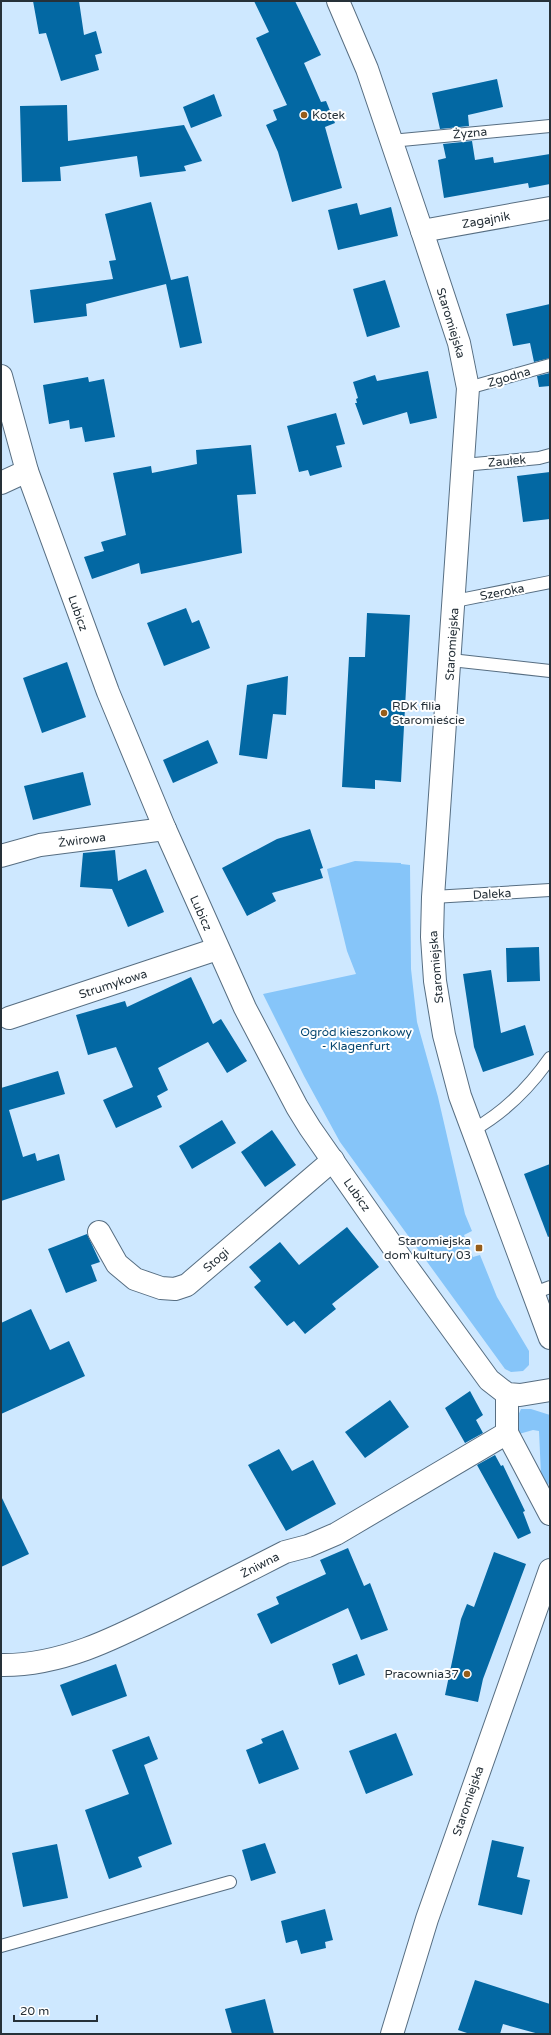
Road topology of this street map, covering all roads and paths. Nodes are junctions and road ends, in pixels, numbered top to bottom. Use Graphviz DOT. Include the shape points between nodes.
graph roads {
  1 [pos="338,1"];
  2 [pos="550,126"];
  3 [pos="391,141"];
  4 [pos="550,208"];
  5 [pos="422,231"];
  6 [pos="550,365"];
  7 [pos="1,376"];
  8 [pos="468,388"];
  9 [pos="550,455"];
  10 [pos="464,465"];
  11 [pos="27,471"];
  12 [pos="1,483"];
  13 [pos="550,582"];
  14 [pos="455,601"];
  15 [pos="451,660"];
  16 [pos="550,671"];
  17 [pos="165,829"];
  18 [pos="1,856"];
  19 [pos="550,890"];
  20 [pos="433,897"];
  21 [pos="217,949"];
  22 [pos="9,1018"];
  23 [pos="550,1058"];
  24 [pos="473,1130"];
  25 [pos="333,1160"];
  26 [pos="99,1232"];
  27 [pos="542,1290"];
  28 [pos="550,1338"];
  29 [pos="550,1390"];
  30 [pos="507,1394"];
  31 [pos="507,1433"];
  32 [pos="550,1514"];
  33 [pos="550,1570"];
  34 [pos="1,1665"];
  35 [pos="230,1882"];
  36 [pos="1,1946"];
  37 [pos="392,2034"];
  1 -- 3 [label="street, Staromiejska" via="367,69"];
  2 -- 3 [label="lane, Żyzna"];
  3 -- 5 [label="street, Staromiejska"];
  4 -- 5 [label="street, Zagajnik"];
  5 -- 8 [label="street, Staromiejska" via="459,343"];
  6 -- 8 [label="lane, Zgodna"];
  7 -- 11 [label="street, Lubicz"];
  8 -- 10 [label="street, Staromiejska"];
  9 -- 10 [label="lane, Zaułek"];
  10 -- 14 [label="street, Staromiejska"];
  11 -- 12 [label="street"];
  11 -- 17 [label="street, Lubicz" via="108,692"];
  13 -- 14 [label="lane, Szeroka"];
  14 -- 15 [label="street, Staromiejska"];
  15 -- 16 [label="lane"];
  15 -- 20 [label="street, Staromiejska"];
  17 -- 18 [label="street, Żwirowa" via="40,845"];
  17 -- 21 [label="street, Lubicz"];
  19 -- 20 [label="lane, Daleka"];
  20 -- 24 [label="street, Staromiejska" via="435,981 444,1035 460,1096"];
  21 -- 22 [label="street, Strumykowa"];
  21 -- 25 [label="street, Lubicz" via="297,1107"];
  23 -- 24 [label="lane" via="516,1100 493,1119"];
  24 -- 27 [label="street, Staromiejska" via="505,1221"];
  25 -- 26 [label="street, Stogi" via="186,1285 175,1289 161,1288 136,1279 117,1264"];
  25 -- 30 [label="street, Lubicz" via="489,1380"];
  27 -- 28 [label="street, Staromiejska"];
  29 -- 30 [label="street" via="520,1395"];
  30 -- 31 [label="street"];
  31 -- 32 [label="street"];
  31 -- 34 [label="street, Żniwna" via="336,1534 285,1552 127,1632 59,1658 23,1666"];
  33 -- 37 [label="street, Staromiejska" via="430,1912"];
  35 -- 36 [label="lane"];
}
